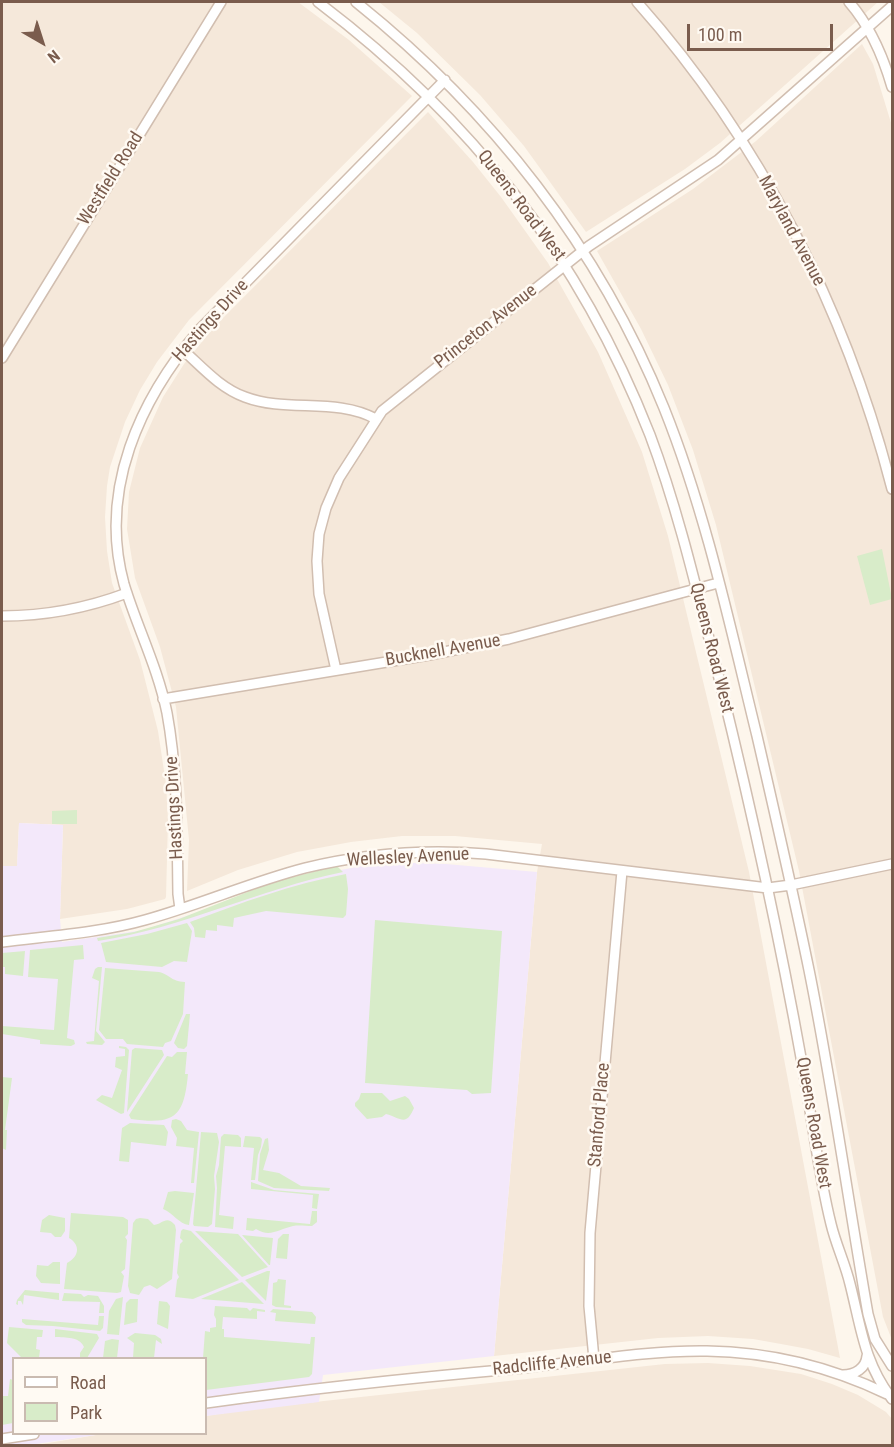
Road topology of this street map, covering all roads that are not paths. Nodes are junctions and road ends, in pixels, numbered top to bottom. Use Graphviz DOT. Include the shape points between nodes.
graph roads {
  1 [pos="220,2"];
  2 [pos="318,2"];
  3 [pos="356,2"];
  4 [pos="637,2"];
  5 [pos="849,2"];
  6 [pos="892,6"];
  7 [pos="867,27"];
  8 [pos="445,80"];
  9 [pos="892,87"];
  10 [pos="429,96"];
  11 [pos="741,141"];
  12 [pos="583,250"];
  13 [pos="565,265"];
  14 [pos="183,350"];
  15 [pos="2,358"];
  16 [pos="376,420"];
  17 [pos="892,489"];
  18 [pos="718,583"];
  19 [pos="696,589"];
  20 [pos="127,594"];
  21 [pos="2,616"];
  22 [pos="336,670"];
  23 [pos="163,699"];
  24 [pos="892,864"];
  25 [pos="622,871"];
  26 [pos="791,885"];
  27 [pos="768,888"];
  28 [pos="180,909"];
  29 [pos="2,942"];
  30 [pos="867,1356"];
  31 [pos="594,1359"];
  32 [pos="892,1366"];
  33 [pos="842,1375"];
  34 [pos="891,1396"];
  35 [pos="207,1403"];
  36 [pos="28,1435"];
  37 [pos="2,1439"];
  1 -- 15 [label="street, Westfield Road"];
  2 -- 10 [label="street, Queens Road West"];
  3 -- 8 [label="street, Queens Road West"];
  4 -- 11 [label="street, Maryland Avenue" via="698,78"];
  5 -- 7 [label="street"];
  6 -- 7 [label="street, Princeton Avenue"];
  7 -- 9 [label="street"];
  7 -- 11 [label="street, Princeton Avenue"];
  8 -- 10 [label="street, Hastings Drive"];
  8 -- 12 [label="street, Queens Road West" via="507,147"];
  10 -- 13 [label="street, Queens Road West" via="495,169"];
  10 -- 14 [label="street, Hastings Drive"];
  11 -- 12 [label="street, Princeton Avenue" via="697,176"];
  11 -- 17 [label="street, Maryland Avenue" via="824,293 861,385"];
  12 -- 13 [label="street, Princeton Avenue"];
  12 -- 18 [label="street, Queens Road West" via="625,323 663,407 687,473"];
  13 -- 16 [label="street, Princeton Avenue" via="387,406"];
  13 -- 19 [label="street, Queens Road West" via="606,338 642,417 668,487"];
  14 -- 16 [label="street" via="217,381 247,398 360,411"];
  14 -- 20 [label="street, Hastings Drive" via="147,405 123,467 117,531"];
  16 -- 22 [label="street, Princeton Avenue" via="337,481 319,534 319,594"];
  18 -- 19 [label="street, Bucknell Avenue"];
  18 -- 26 [label="street, Queens Road West"];
  19 -- 22 [label="street, Bucknell Avenue" via="509,639"];
  19 -- 27 [label="street, Queens Road West"];
  20 -- 21 [label="street" via="59,611"];
  20 -- 23 [label="street, Hastings Drive"];
  22 -- 23 [label="street, Bucknell Avenue"];
  23 -- 28 [label="street, Hastings Drive" via="176,788"];
  24 -- 26 [label="street, Wellesley Avenue"];
  25 -- 27 [label="street, Wellesley Avenue"];
  25 -- 28 [label="street, Wellesley Avenue" via="470,853 383,855 305,868"];
  25 -- 31 [label="street, Stanford Place" via="590,1233 589,1306"];
  26 -- 27 [label="street, Wellesley Avenue"];
  26 -- 32 [label="street, Queens Road West" via="830,1084 868,1314 875,1339"];
  27 -- 30 [label="street, Queens Road West" via="830,1221"];
  28 -- 29 [label="street, Wellesley Avenue" via="105,929"];
  30 -- 33 [label="street" via="857,1371"];
  30 -- 34 [label="street, Queens Road West"];
  31 -- 33 [label="street, Radcliffe Avenue" via="732,1352 759,1354"];
  31 -- 35 [label="street, Radcliffe Avenue"];
  33 -- 34 [label="street, Radcliffe Avenue"];
  36 -- 37 [label="street"];
}
